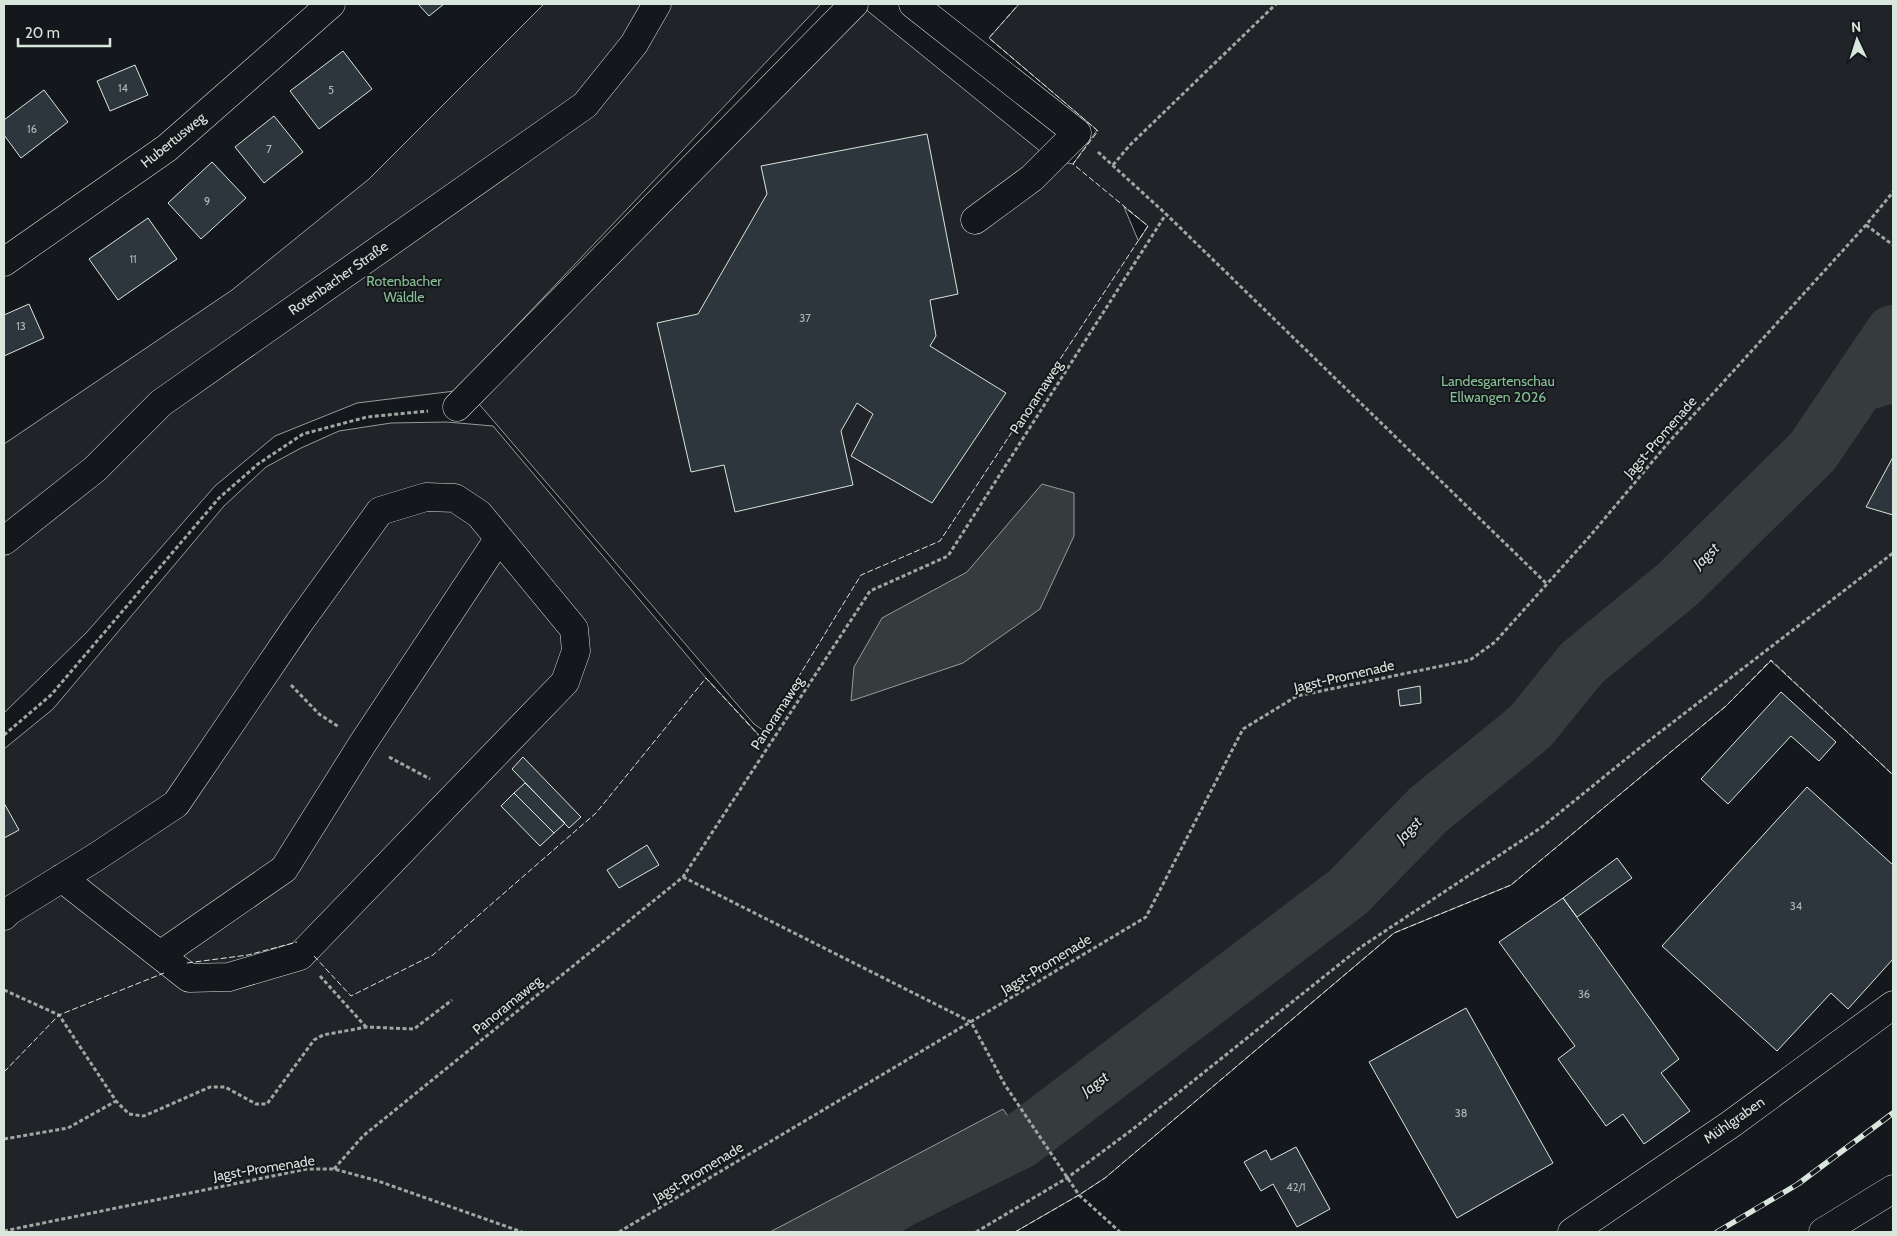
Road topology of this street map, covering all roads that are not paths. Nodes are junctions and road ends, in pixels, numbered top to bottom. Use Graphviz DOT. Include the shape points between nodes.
graph roads {
  1 [pos="331,4"];
  2 [pos="657,4"];
  3 [pos="854,4"];
  4 [pos="913,4"];
  5 [pos="974,220"];
  6 [pos="4,262"];
  7 [pos="457,407"];
  8 [pos="499,538"];
  9 [pos="4,541"];
  10 [pos="62,878"];
  11 [pos="4,916"];
  12 [pos="160,955"];
  13 [pos="1893,1004"];
  14 [pos="1893,1189"];
  15 [pos="1572,1232"];
  16 [pos="1823,1232"];
  1 -- 6 [label="street, Hubertusweg" via="167,148"];
  2 -- 9 [label="street, Rotenbacher Straße" via="634,44 584,105 161,403 95,469"];
  3 -- 7 [label="street"];
  4 -- 5 [label="street" via="1077,133 1032,178"];
  8 -- 10 [label="street" via="479,514 455,498 426,497 380,511 176,804"];
  8 -- 12 [label="street" via="284,869"];
  8 -- 12 [label="street" via="574,629 576,651 565,682 300,956 229,977 189,978"];
  10 -- 11 [label="street"];
  10 -- 12 [label="street"];
  13 -- 15 [label="street, Mühlgraben" via="1731,1124"];
  14 -- 16 [label="street"];
}
